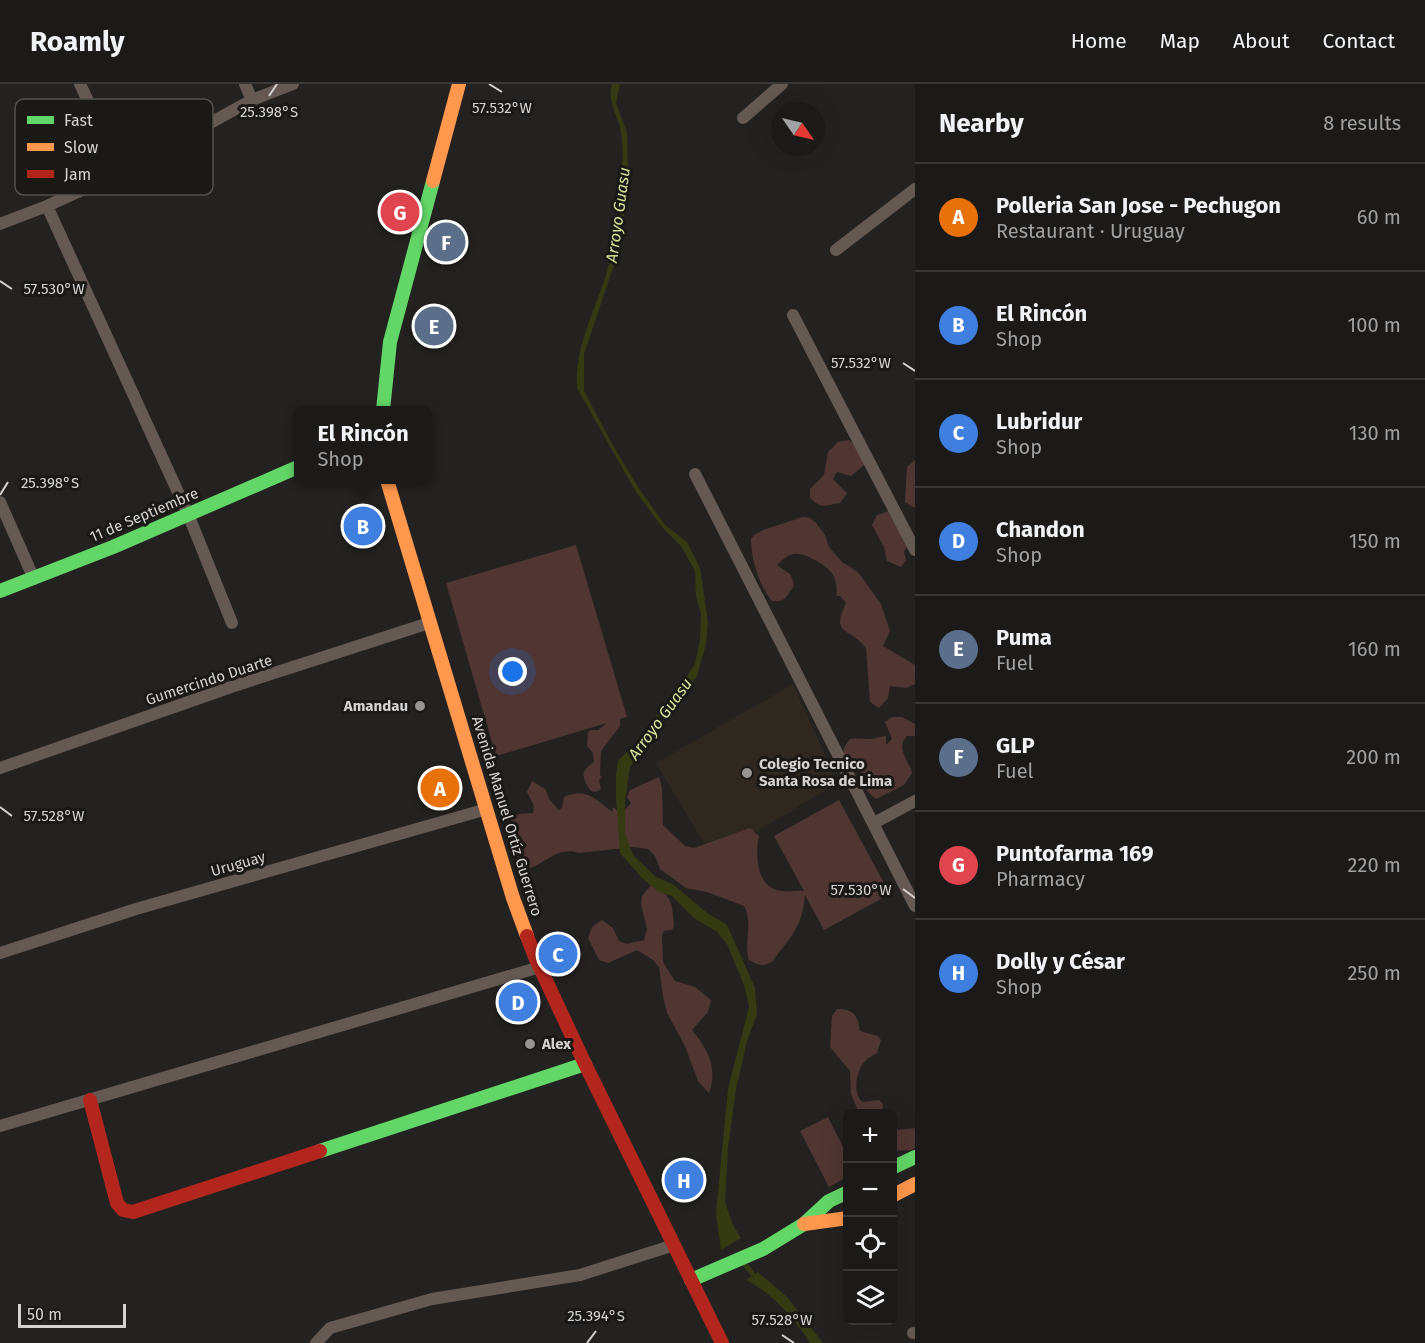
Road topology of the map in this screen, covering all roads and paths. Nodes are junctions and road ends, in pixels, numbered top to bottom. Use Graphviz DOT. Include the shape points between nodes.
graph roads {
  1 [pos="80,84"];
  2 [pos="245,84"];
  3 [pos="293,84"];
  4 [pos="459,84"];
  5 [pos="782,84"];
  6 [pos="87,99"];
  7 [pos="252,100"];
  8 [pos="743,118"];
  9 [pos="213,121"];
  10 [pos="915,189"];
  11 [pos="71,195"];
  12 [pos="47,206"];
  13 [pos="0,224"];
  14 [pos="836,250"];
  15 [pos="792,315"];
  16 [pos="384,406"];
  17 [pos="294,468"];
  18 [pos="695,474"];
  19 [pos="388,484"];
  20 [pos="0,502"];
  21 [pos="188,514"];
  22 [pos="915,550"];
  23 [pos="34,579"];
  24 [pos="0,591"];
  25 [pos="232,623"];
  26 [pos="429,623"];
  27 [pos="0,768"];
  28 [pos="915,801"];
  29 [pos="487,809"];
  30 [pos="874,823"];
  31 [pos="915,906"];
  32 [pos="0,953"];
  33 [pos="540,967"];
  34 [pos="585,1064"];
  35 [pos="90,1100"];
  36 [pos="0,1126"];
  37 [pos="915,1157"];
  38 [pos="897,1166"];
  39 [pos="915,1185"];
  40 [pos="843,1194"];
  41 [pos="897,1194"];
  42 [pos="843,1219"];
  43 [pos="804,1224"];
  44 [pos="674,1245"];
  45 [pos="691,1280"];
  46 [pos="316,1343"];
  47 [pos="722,1343"];
  1 -- 6 [label="street"];
  2 -- 7 [label="street"];
  3 -- 7 [label="street"];
  4 -- 16 [label="main road" via="390,342"];
  5 -- 8 [label="street"];
  7 -- 9 [label="street"];
  10 -- 14 [label="street"];
  11 -- 12 [label="street"];
  12 -- 13 [label="street"];
  12 -- 21 [label="street"];
  15 -- 22 [label="street"];
  17 -- 21 [label="main road, 11 de Septiembre"];
  18 -- 30 [label="street"];
  19 -- 26 [label="main road, Avenida Manuel Ortíz Guerrero"];
  20 -- 23 [label="street"];
  21 -- 23 [label="main road, 11 de Septiembre"];
  21 -- 25 [label="street"];
  23 -- 24 [label="main road, 11 de Septiembre"];
  26 -- 27 [label="street, Gumercindo Duarte"];
  26 -- 29 [label="main road, Avenida Manuel Ortíz Guerrero"];
  28 -- 30 [label="street"];
  29 -- 32 [label="street, Uruguay" via="135,909"];
  29 -- 33 [label="main road, Avenida Manuel Ortíz Guerrero" via="513,897"];
  30 -- 31 [label="street"];
  33 -- 34 [label="main road, Avenida Manuel Ortíz Guerrero"];
  33 -- 35 [label="street"];
  34 -- 35 [label="main road" via="133,1212 123,1210 117,1203"];
  34 -- 44 [label="main road, Avenida Manuel Ortíz Guerrero"];
  35 -- 36 [label="street"];
  37 -- 38 [label="main road"];
  39 -- 41 [label="main road"];
  40 -- 43 [label="main road"];
  42 -- 43 [label="main road"];
  43 -- 45 [label="main road" via="763,1249"];
  44 -- 45 [label="main road, Avenida Manuel Ortíz Guerrero"];
  44 -- 46 [label="street" via="580,1275 432,1299 330,1328"];
  45 -- 47 [label="main road, Avenida Manuel Ortíz Guerrero"];
}
